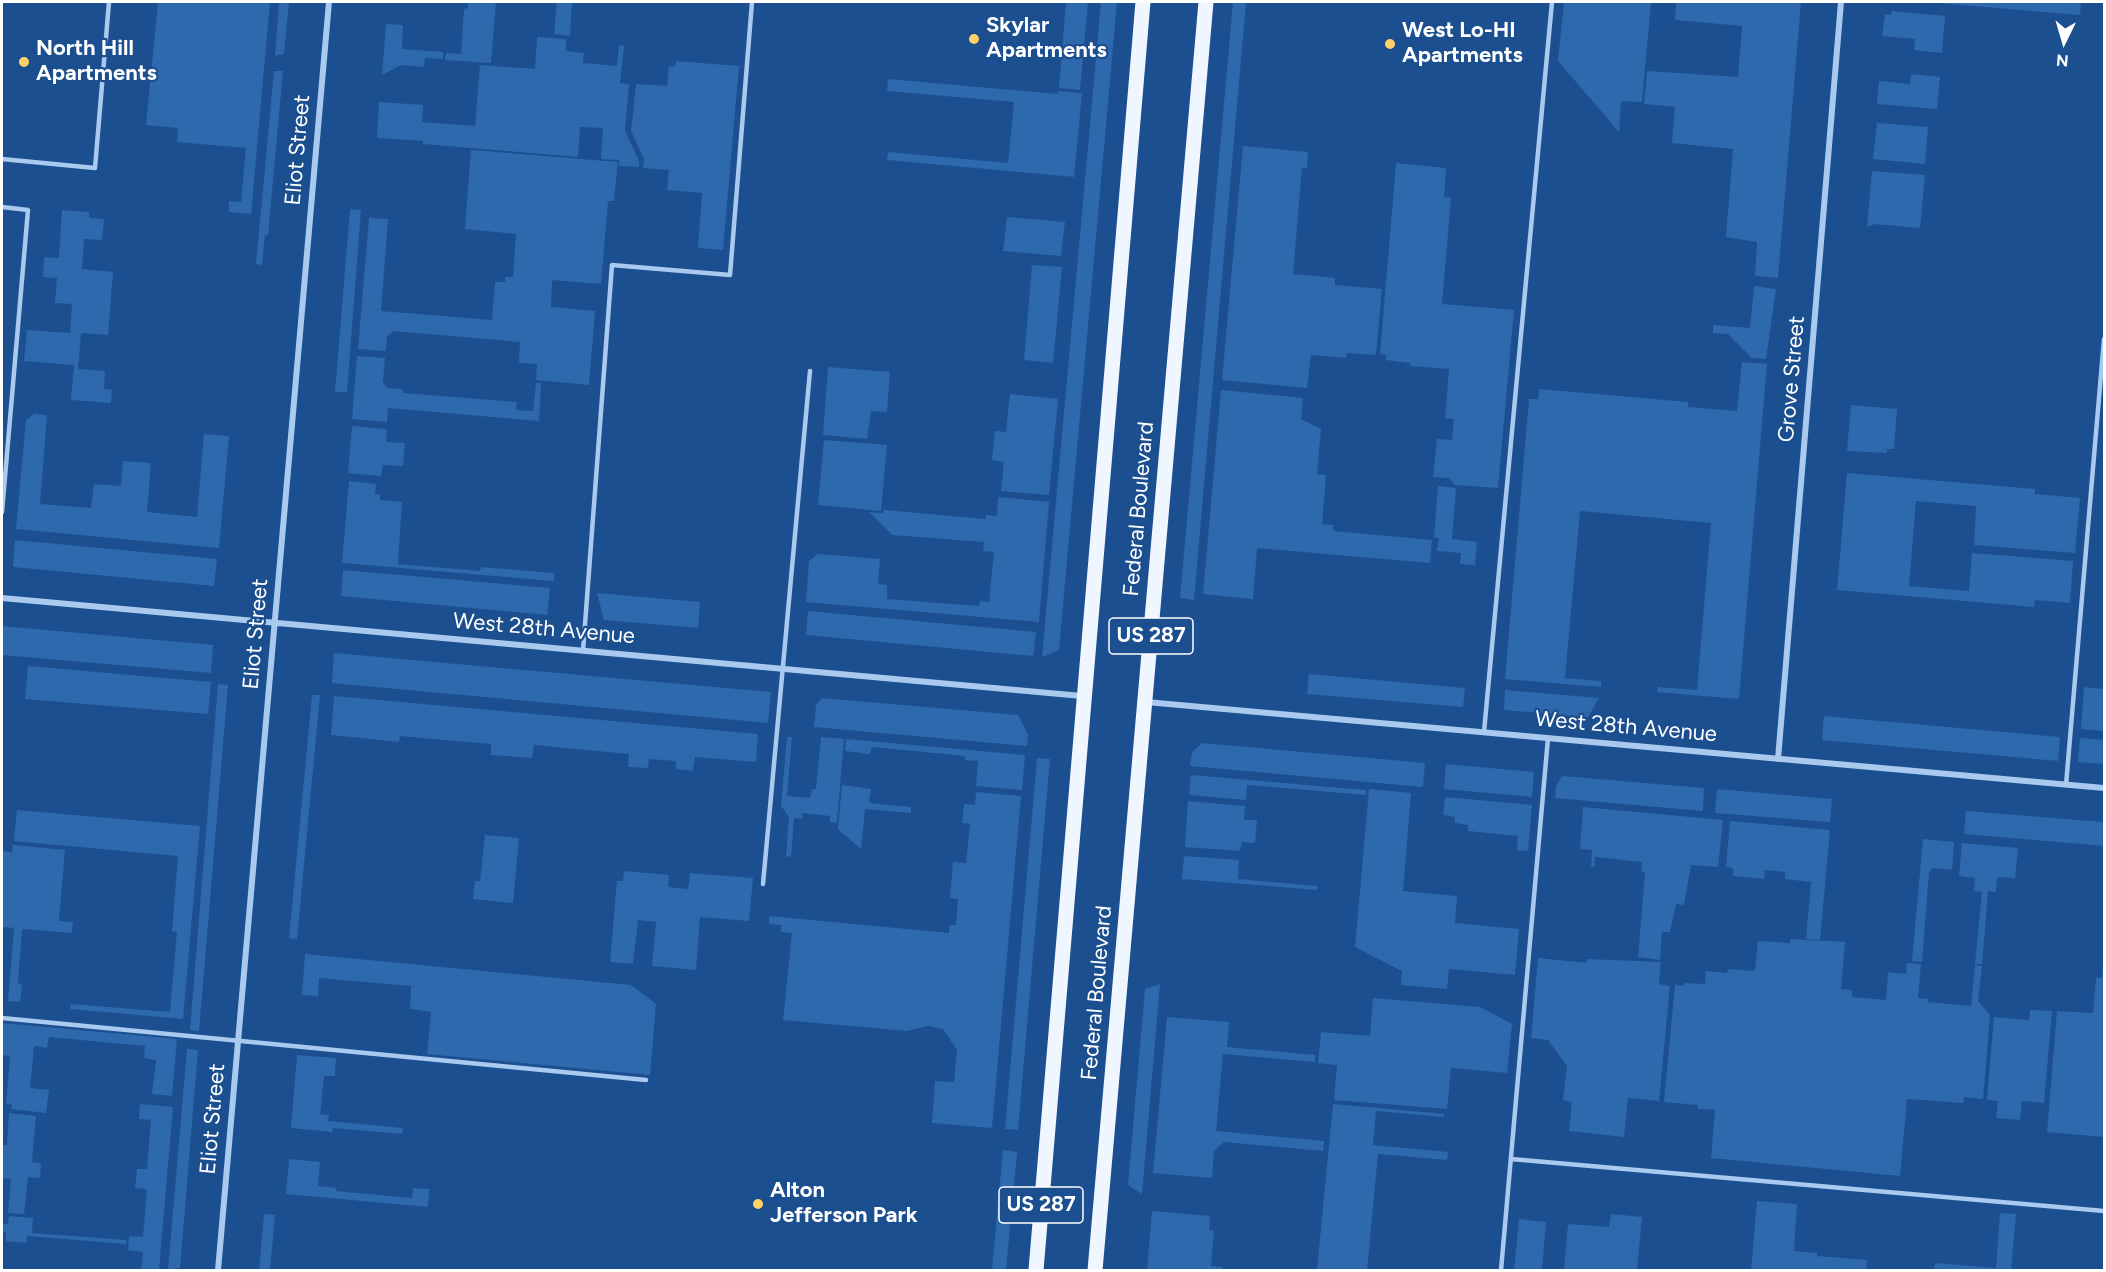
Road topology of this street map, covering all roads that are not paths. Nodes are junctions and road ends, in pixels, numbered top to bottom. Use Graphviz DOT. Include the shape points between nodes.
graph roads {
  1 [pos="109,2"];
  2 [pos="329,2"];
  3 [pos="752,2"];
  4 [pos="1143,2"];
  5 [pos="1206,2"];
  6 [pos="1552,2"];
  7 [pos="1841,2"];
  8 [pos="2,159"];
  9 [pos="2,207"];
  10 [pos="2104,339"];
  11 [pos="810,371"];
  12 [pos="2,512"];
  13 [pos="2,598"];
  14 [pos="275,623"];
  15 [pos="583,651"];
  16 [pos="783,669"];
  17 [pos="1084,697"];
  18 [pos="1145,702"];
  19 [pos="1484,732"];
  20 [pos="1548,738"];
  21 [pos="1778,759"];
  22 [pos="2066,785"];
  23 [pos="2104,788"];
  24 [pos="763,884"];
  25 [pos="2,1018"];
  26 [pos="238,1041"];
  27 [pos="646,1080"];
  28 [pos="1511,1159"];
  29 [pos="2104,1211"];
  30 [pos="218,1270"];
  31 [pos="1036,1270"];
  32 [pos="1095,1270"];
  33 [pos="1501,1270"];
  1 -- 8 [label="lane" via="95,168"];
  2 -- 14 [label="street, Eliot Street"];
  3 -- 15 [label="lane" via="730,275 612,265"];
  4 -- 17 [label="main road, Federal Boulevard / US 287"];
  5 -- 18 [label="main road, Federal Boulevard / US 287"];
  6 -- 19 [label="lane"];
  7 -- 21 [label="street, Grove Street"];
  9 -- 12 [label="lane" via="28,210"];
  10 -- 22 [label="lane"];
  11 -- 16 [label="lane"];
  13 -- 14 [label="street, West 28th Avenue"];
  14 -- 15 [label="street, West 28th Avenue"];
  14 -- 26 [label="street, Eliot Street"];
  15 -- 16 [label="street, West 28th Avenue"];
  16 -- 17 [label="street, West 28th Avenue"];
  16 -- 24 [label="lane"];
  17 -- 31 [label="main road, Federal Boulevard / US 287"];
  18 -- 19 [label="street, West 28th Avenue"];
  18 -- 32 [label="main road, Federal Boulevard / US 287"];
  19 -- 20 [label="street, West 28th Avenue"];
  20 -- 21 [label="street, West 28th Avenue"];
  20 -- 28 [label="lane"];
  21 -- 22 [label="street, West 28th Avenue"];
  22 -- 23 [label="street, West 28th Avenue"];
  25 -- 26 [label="lane"];
  26 -- 27 [label="lane"];
  26 -- 30 [label="street, Eliot Street"];
  28 -- 29 [label="lane"];
  28 -- 33 [label="lane"];
}
